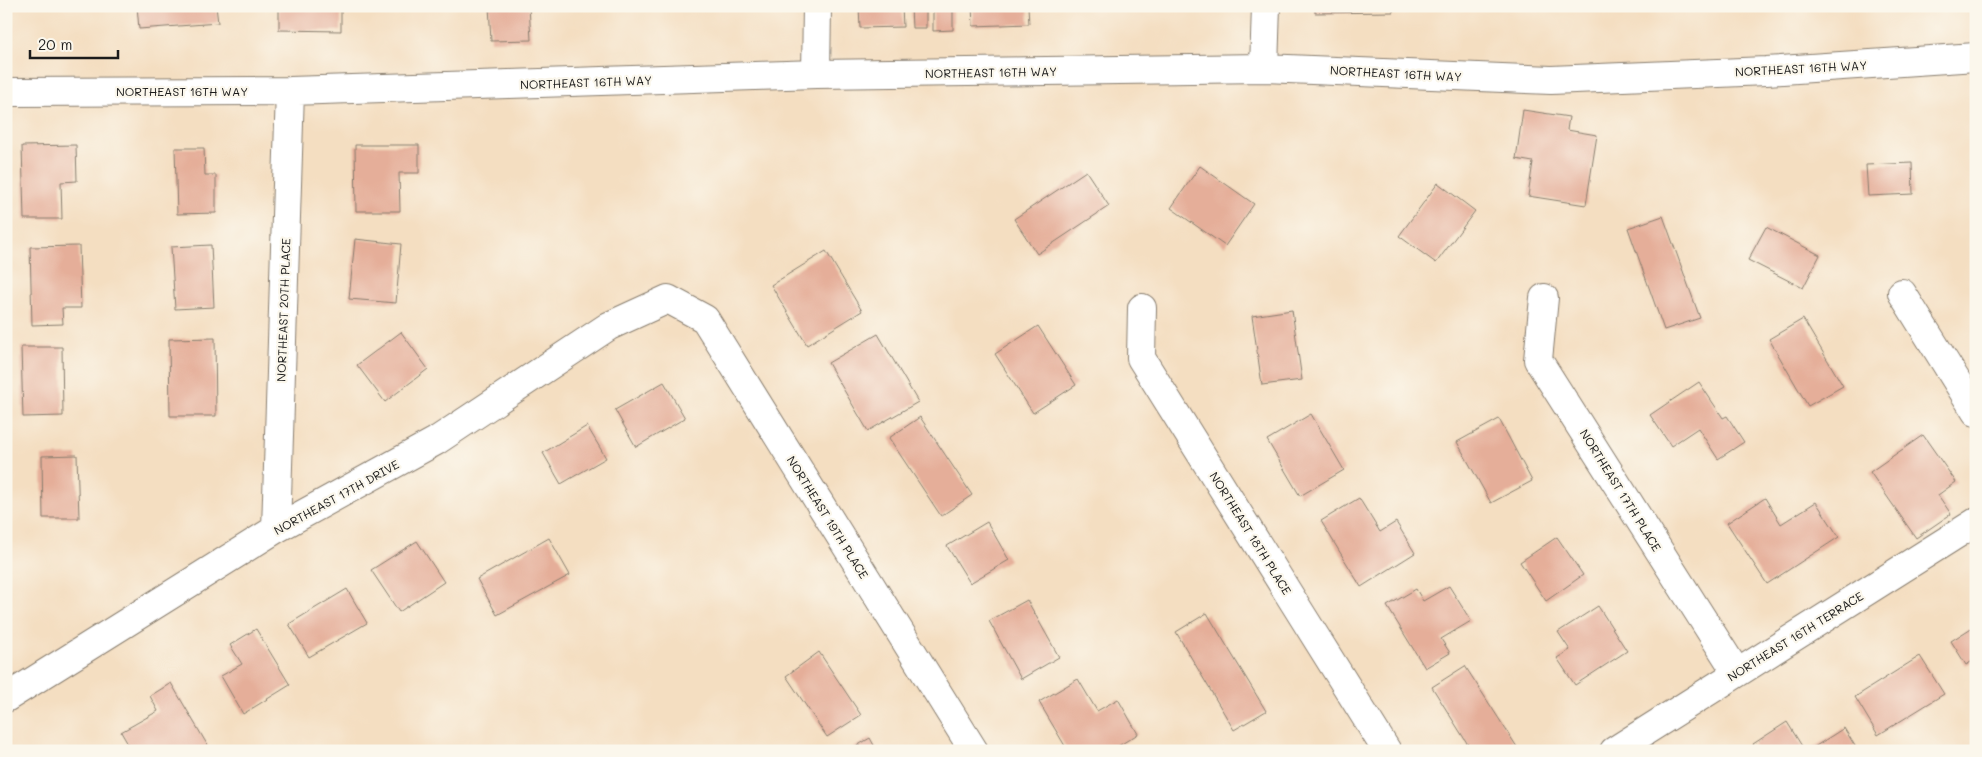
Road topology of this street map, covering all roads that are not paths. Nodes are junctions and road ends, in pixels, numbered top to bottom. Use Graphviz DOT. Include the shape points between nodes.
graph roads {
  1 [pos="817,6"];
  2 [pos="1266,6"];
  3 [pos="1976,57"];
  4 [pos="1264,68"];
  5 [pos="816,74"];
  6 [pos="290,91"];
  7 [pos="6,92"];
  8 [pos="1902,292"];
  9 [pos="1544,298"];
  10 [pos="668,299"];
  11 [pos="1142,308"];
  12 [pos="1976,412"];
  13 [pos="1976,522"];
  14 [pos="276,530"];
  15 [pos="1737,673"];
  16 [pos="6,698"];
  17 [pos="974,751"];
  18 [pos="1387,751"];
  19 [pos="1614,751"];
  1 -- 5 [label="street"];
  2 -- 4 [label="street"];
  3 -- 4 [label="street, NORTHEAST 16TH WAY" via="1766,71 1551,80"];
  4 -- 5 [label="street, NORTHEAST 16TH WAY"];
  5 -- 6 [label="street, NORTHEAST 16TH WAY"];
  6 -- 7 [label="street, NORTHEAST 16TH WAY"];
  6 -- 14 [label="street, NORTHEAST 20TH PLACE"];
  8 -- 12 [label="street"];
  9 -- 15 [label="street, NORTHEAST 17TH PLACE" via="1538,360"];
  10 -- 14 [label="street, NORTHEAST 17TH DRIVE" via="609,326 436,441"];
  10 -- 17 [label="street, NORTHEAST 19TH PLACE" via="705,319"];
  11 -- 18 [label="street, NORTHEAST 18TH PLACE" via="1141,358"];
  13 -- 15 [label="street, NORTHEAST 16TH TERRACE"];
  14 -- 16 [label="street, NORTHEAST 17TH DRIVE"];
  15 -- 19 [label="street, NORTHEAST 16TH TERRACE"];
}
